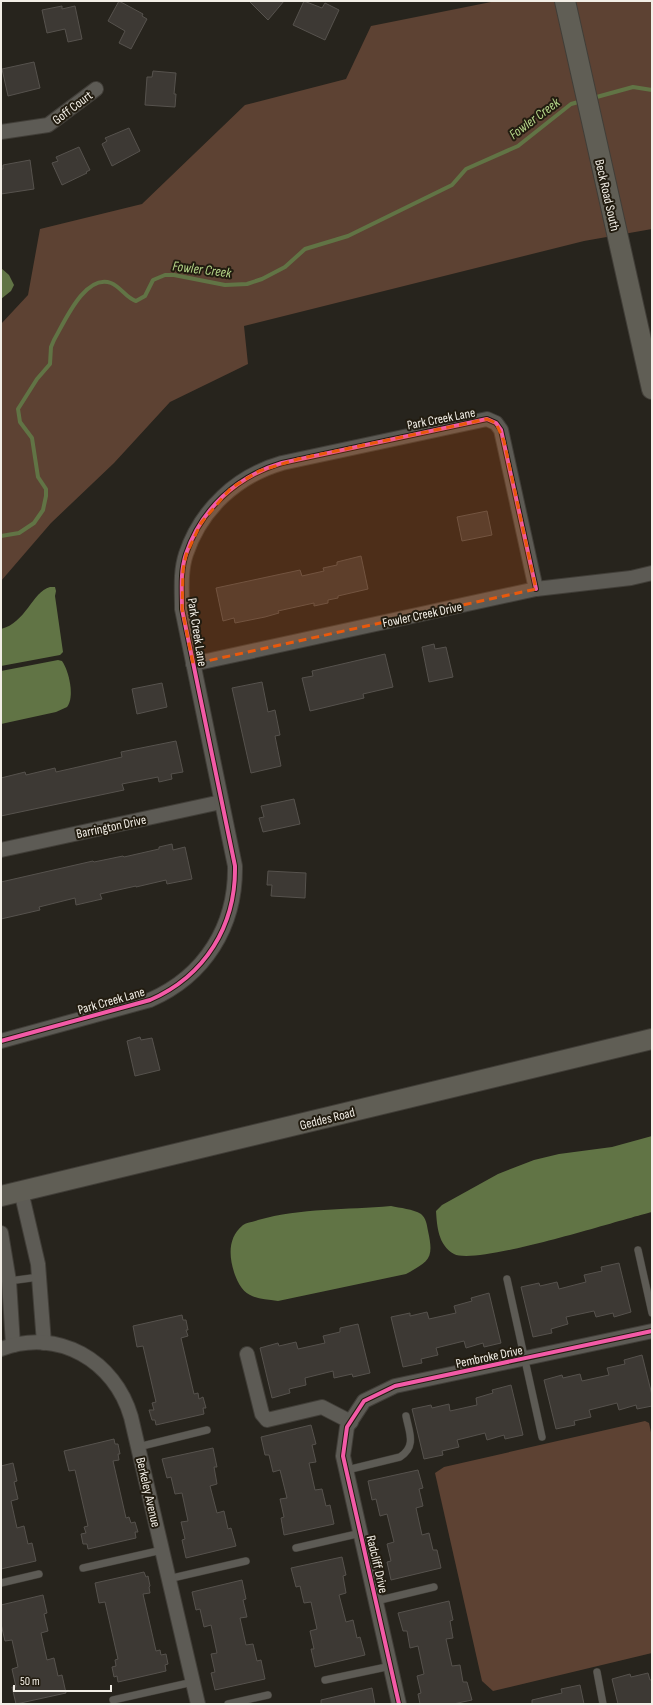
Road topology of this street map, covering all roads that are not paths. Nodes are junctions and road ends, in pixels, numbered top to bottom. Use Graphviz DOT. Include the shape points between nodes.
graph roads {
  1 [pos="565,1"];
  2 [pos="96,89"];
  3 [pos="1,132"];
  4 [pos="652,389"];
  5 [pos="652,573"];
  6 [pos="536,589"];
  7 [pos="193,664"];
  8 [pos="222,802"];
  9 [pos="1,850"];
  10 [pos="652,1038"];
  11 [pos="1,1041"];
  12 [pos="21,1191"];
  13 [pos="1,1196"];
  14 [pos="1,1233"];
  15 [pos="638,1250"];
  16 [pos="39,1277"];
  17 [pos="507,1279"];
  18 [pos="9,1280"];
  19 [pos="652,1313"];
  20 [pos="652,1331"];
  21 [pos="44,1343"];
  22 [pos="13,1346"];
  23 [pos="247,1354"];
  24 [pos="524,1359"];
  25 [pos="406,1416"];
  26 [pos="349,1425"];
  27 [pos="207,1430"];
  28 [pos="542,1437"];
  29 [pos="138,1447"];
  30 [pos="347,1470"];
  31 [pos="361,1533"];
  32 [pos="296,1548"];
  33 [pos="162,1550"];
  34 [pos="246,1561"];
  35 [pos="83,1568"];
  36 [pos="39,1574"];
  37 [pos="168,1579"];
  38 [pos="1,1583"];
  39 [pos="434,1587"];
  40 [pos="376,1601"];
  41 [pos="391,1666"];
  42 [pos="597,1672"];
  43 [pos="324,1680"];
  44 [pos="192,1682"];
  45 [pos="268,1695"];
  46 [pos="113,1700"];
  47 [pos="198,1704"];
  48 [pos="228,1704"];
  49 [pos="399,1704"];
  50 [pos="603,1704"];
  1 -- 4 [label="main road, Beck Road South"];
  2 -- 3 [label="street, Goff Court" via="48,125"];
  5 -- 6 [label="street, Fowler Creek Drive" via="631,578"];
  6 -- 7 [label="street, Fowler Creek Drive"];
  6 -- 7 [label="street, Park Creek Lane" via="504,441 496,423 487,419 472,421 305,457 272,466 245,478 220,498 201,523 186,555 182,589 182,609"];
  7 -- 8 [label="street, Park Creek Lane"];
  8 -- 9 [label="street, Barrington Drive"];
  8 -- 11 [label="street, Park Creek Lane" via="233,850 234,893 224,930 203,962 178,985 150,1000"];
  10 -- 12 [label="main road, Geddes Road"];
  12 -- 13 [label="main road, Geddes Road"];
  12 -- 16 [label="street"];
  14 -- 18 [label="street"];
  15 -- 19 [label="lane"];
  16 -- 18 [label="lane"];
  16 -- 21 [label="street"];
  17 -- 24 [label="lane"];
  18 -- 22 [label="street"];
  20 -- 24 [label="street, Pembroke Drive"];
  21 -- 22 [label="street, Berkeley Avenue"];
  21 -- 29 [label="street, Berkeley Avenue" via="86,1356 115,1381 127,1401"];
  23 -- 26 [label="street" via="262,1414 267,1420 322,1406"];
  24 -- 26 [label="street, Pembroke Drive" via="395,1386 364,1401"];
  24 -- 28 [label="lane"];
  25 -- 30 [label="lane" via="411,1440 407,1452 400,1457"];
  26 -- 30 [label="street, Radcliff Drive" via="344,1456"];
  27 -- 29 [label="lane"];
  29 -- 33 [label="street, Berkeley Avenue"];
  30 -- 31 [label="street, Radcliff Drive"];
  31 -- 32 [label="lane"];
  31 -- 40 [label="street, Radcliff Drive"];
  33 -- 35 [label="lane"];
  33 -- 37 [label="street, Berkeley Avenue"];
  34 -- 37 [label="lane"];
  36 -- 38 [label="lane"];
  37 -- 44 [label="street, Berkeley Avenue"];
  39 -- 40 [label="lane"];
  40 -- 41 [label="street, Radcliff Drive"];
  41 -- 43 [label="lane"];
  41 -- 49 [label="street, Radcliff Drive"];
  42 -- 50 [label="lane"];
  44 -- 46 [label="lane"];
  44 -- 47 [label="street, Berkeley Avenue"];
  45 -- 48 [label="lane"];
}
